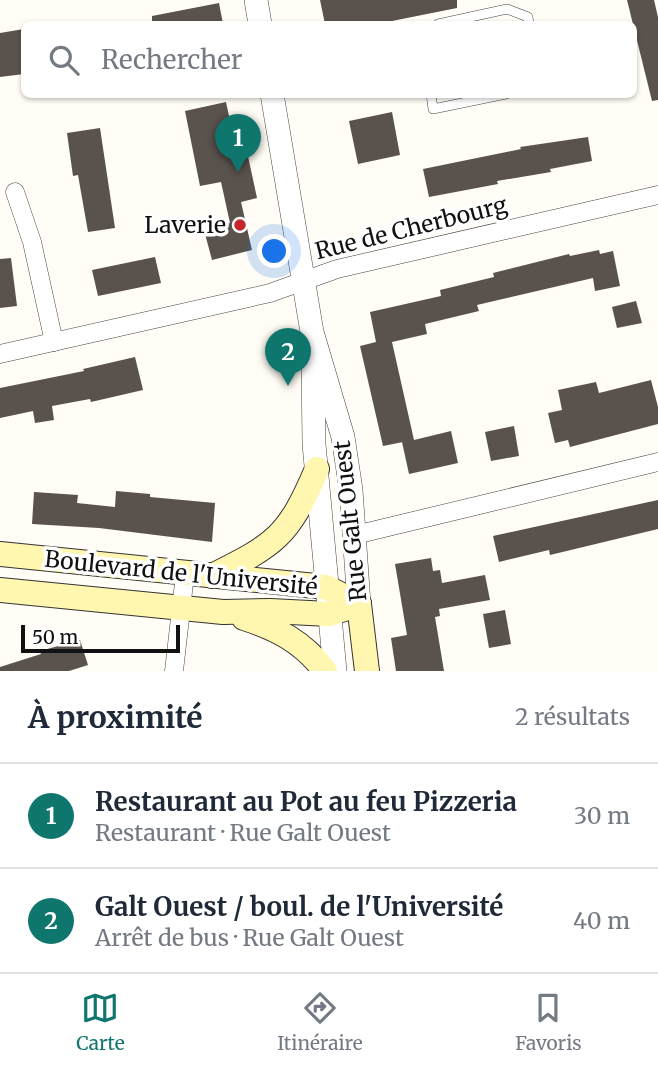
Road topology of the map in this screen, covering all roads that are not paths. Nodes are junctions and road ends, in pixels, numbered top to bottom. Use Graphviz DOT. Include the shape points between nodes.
graph roads {
  1 [pos="256,0"];
  2 [pos="260,21"];
  3 [pos="452,21"];
  4 [pos="529,21"];
  5 [pos="273,98"];
  6 [pos="432,98"];
  7 [pos="487,98"];
  8 [pos="15,192"];
  9 [pos="658,195"];
  10 [pos="303,281"];
  11 [pos="312,332"];
  12 [pos="54,342"];
  13 [pos="0,354"];
  14 [pos="658,463"];
  15 [pos="317,469"];
  16 [pos="355,535"];
  17 [pos="0,554"];
  18 [pos="186,574"];
  19 [pos="212,576"];
  20 [pos="326,587"];
  21 [pos="0,590"];
  22 [pos="359,604"];
  23 [pos="182,609"];
  24 [pos="223,612"];
  25 [pos="329,614"];
  26 [pos="174,671"];
  27 [pos="326,671"];
  28 [pos="335,671"];
  29 [pos="367,671"];
  1 -- 2 [label="street"];
  3 -- 4 [label="lane" via="507,9"];
  5 -- 10 [label="street, Rue Galt Ouest"];
  6 -- 7 [label="lane" via="433,109"];
  8 -- 12 [label="street" via="32,242"];
  9 -- 10 [label="street, Rue de Cherbourg" via="337,269"];
  10 -- 11 [label="street, Rue Galt Ouest"];
  10 -- 12 [label="street, Rue de Cherbourg" via="270,293"];
  11 -- 15 [label="street, Rue Galt Ouest"];
  11 -- 16 [label="street, Rue Galt Ouest" via="343,437"];
  12 -- 13 [label="street, Rue de Cherbourg"];
  14 -- 16 [label="street"];
  15 -- 19 [label="main road" via="294,519 274,542"];
  15 -- 20 [label="street, Rue Galt Ouest"];
  16 -- 22 [label="street, Rue Galt Ouest"];
  17 -- 18 [label="main road, Boulevard de l'Université"];
  18 -- 19 [label="main road, Boulevard de l'Université"];
  18 -- 23 [label="street"];
  19 -- 20 [label="main road, Boulevard de l'Université"];
  20 -- 22 [label="main road, Boulevard de l'Université"];
  20 -- 25 [label="street, Rue Galt Ouest"];
  21 -- 23 [label="main road, Boulevard de l'Université"];
  22 -- 25 [label="main road"];
  22 -- 29 [label="main road, Rue Galt Ouest"];
  23 -- 24 [label="main road, Boulevard de l'Université"];
  23 -- 26 [label="street"];
  24 -- 25 [label="main road"];
  24 -- 27 [label="main road" via="272,627 299,642"];
  25 -- 28 [label="street, Rue Galt Ouest"];
}
